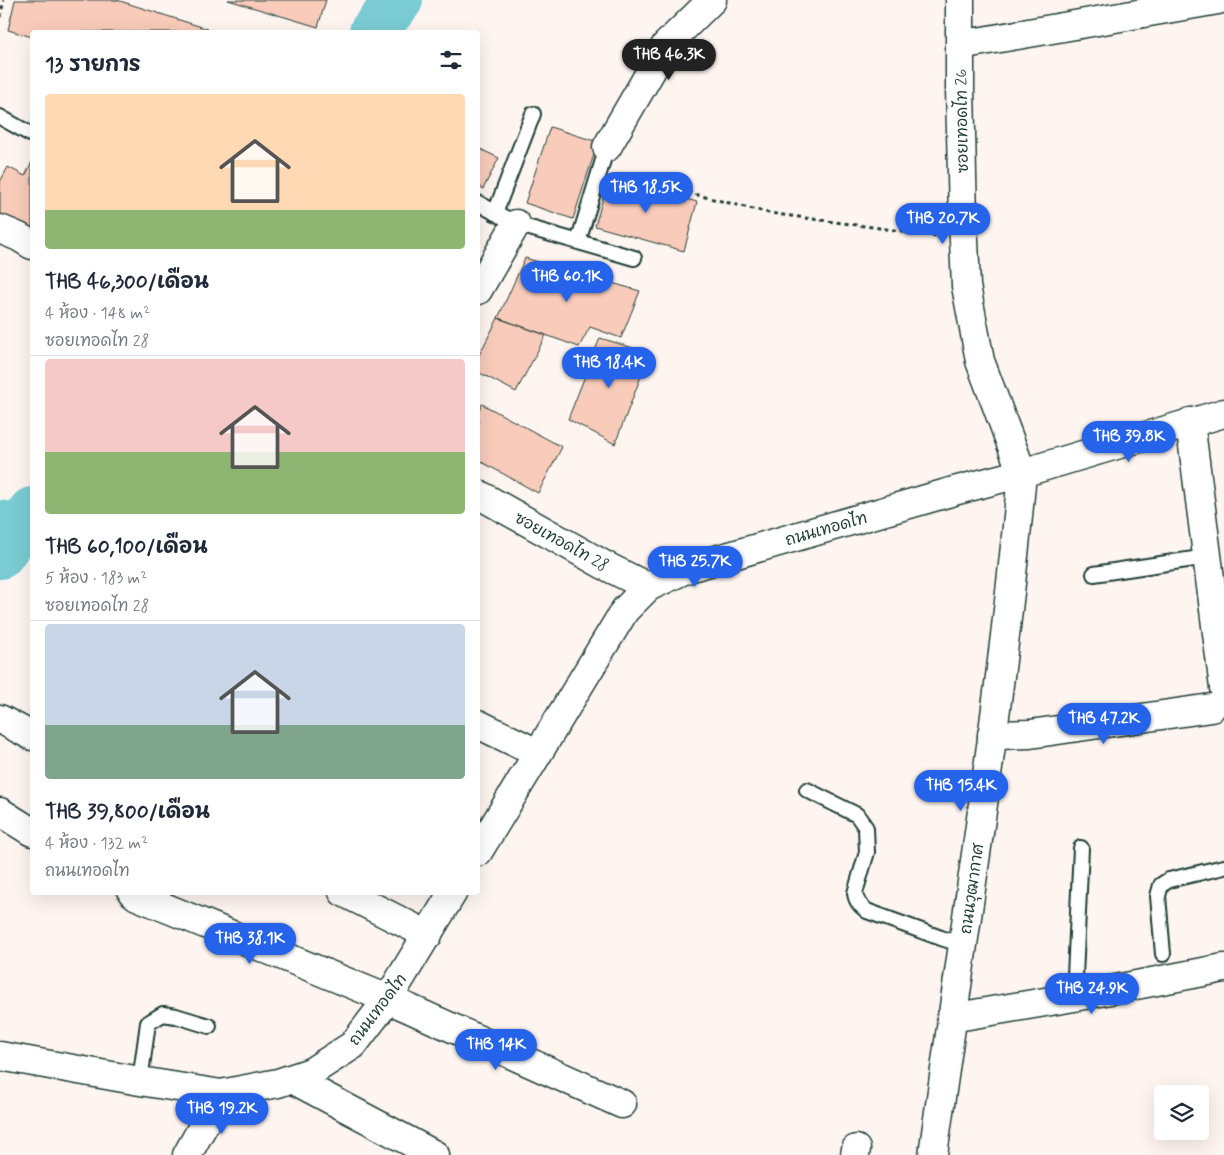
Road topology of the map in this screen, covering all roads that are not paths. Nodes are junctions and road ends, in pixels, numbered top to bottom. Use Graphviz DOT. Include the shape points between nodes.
graph roads {
  1 [pos="712,0"];
  2 [pos="960,0"];
  3 [pos="1218,0"];
  4 [pos="960,45"];
  5 [pos="533,114"];
  6 [pos="0,117"];
  7 [pos="30,134"];
  8 [pos="604,159"];
  9 [pos="480,204"];
  10 [pos="505,219"];
  11 [pos="0,229"];
  12 [pos="578,242"];
  13 [pos="30,245"];
  14 [pos="634,258"];
  15 [pos="480,285"];
  16 [pos="1224,413"];
  17 [pos="1190,422"];
  18 [pos="1022,473"];
  19 [pos="480,495"];
  20 [pos="1207,557"];
  21 [pos="1094,574"];
  22 [pos="648,587"];
  23 [pos="1218,698"];
  24 [pos="0,719"];
  25 [pos="480,725"];
  26 [pos="30,735"];
  27 [pos="992,735"];
  28 [pos="537,754"];
  29 [pos="807,790"];
  30 [pos="0,812"];
  31 [pos="30,831"];
  32 [pos="1081,848"];
  33 [pos="480,849"];
  34 [pos="1224,868"];
  35 [pos="139,895"];
  36 [pos="349,895"];
  37 [pos="451,895"];
  38 [pos="428,935"];
  39 [pos="963,944"];
  40 [pos="1163,954"];
  41 [pos="1224,968"];
  42 [pos="1074,997"];
  43 [pos="388,999"];
  44 [pos="952,1018"];
  45 [pos="209,1026"];
  46 [pos="0,1056"];
  47 [pos="292,1079"];
  48 [pos="140,1081"];
  49 [pos="221,1094"];
  50 [pos="622,1104"];
  51 [pos="187,1155"];
  52 [pos="435,1155"];
  53 [pos="933,1155"];
  1 -- 8 [label="street" via="666,44"];
  2 -- 4 [label="street, ซอยเทอดไท 26"];
  3 -- 4 [label="street"];
  4 -- 18 [label="street, ซอยเทอดไท 26" via="966,286 980,360"];
  5 -- 10 [label="lane"];
  6 -- 7 [label="lane"];
  8 -- 12 [label="lane"];
  9 -- 10 [label="lane"];
  10 -- 12 [label="lane"];
  10 -- 15 [label="street"];
  11 -- 13 [label="street"];
  12 -- 14 [label="lane"];
  16 -- 17 [label="street, ถนนเทอดไท"];
  17 -- 18 [label="street, ถนนเทอดไท"];
  17 -- 20 [label="street"];
  18 -- 22 [label="street, ถนนเทอดไท" via="688,568"];
  18 -- 27 [label="street, ถนนวุฒากาศ"];
  19 -- 22 [label="street, ซอยเทอดไท 28"];
  20 -- 21 [label="lane"];
  20 -- 23 [label="street"];
  22 -- 28 [label="street, ถนนเทอดไท" via="625,610"];
  23 -- 27 [label="street" via="1030,734"];
  24 -- 26 [label="street"];
  25 -- 28 [label="street"];
  27 -- 39 [label="street, ถนนวุฒากาศ"];
  28 -- 33 [label="street, ถนนเทอดไท"];
  29 -- 39 [label="lane" via="857,815 866,828 867,852 855,893 860,905 867,911"];
  30 -- 31 [label="street"];
  32 -- 42 [label="lane"];
  34 -- 40 [label="lane" via="1169,880 1161,885 1158,896"];
  35 -- 43 [label="street"];
  36 -- 38 [label="street"];
  37 -- 38 [label="street, ถนนเทอดไท"];
  38 -- 43 [label="street, ถนนเทอดไท"];
  39 -- 44 [label="street, ถนนวุฒากาศ"];
  41 -- 42 [label="street"];
  42 -- 44 [label="street"];
  43 -- 47 [label="street, ถนนเทอดไท" via="353,1046 311,1072"];
  43 -- 50 [label="street"];
  44 -- 53 [label="street, ถนนวุฒากาศ"];
  45 -- 48 [label="lane" via="163,1014 148,1023"];
  46 -- 48 [label="street, ถนนเทอดไท"];
  47 -- 49 [label="street, ถนนเทอดไท"];
  47 -- 52 [label="street"];
  48 -- 49 [label="street, ถนนเทอดไท"];
  49 -- 51 [label="street"];
}
